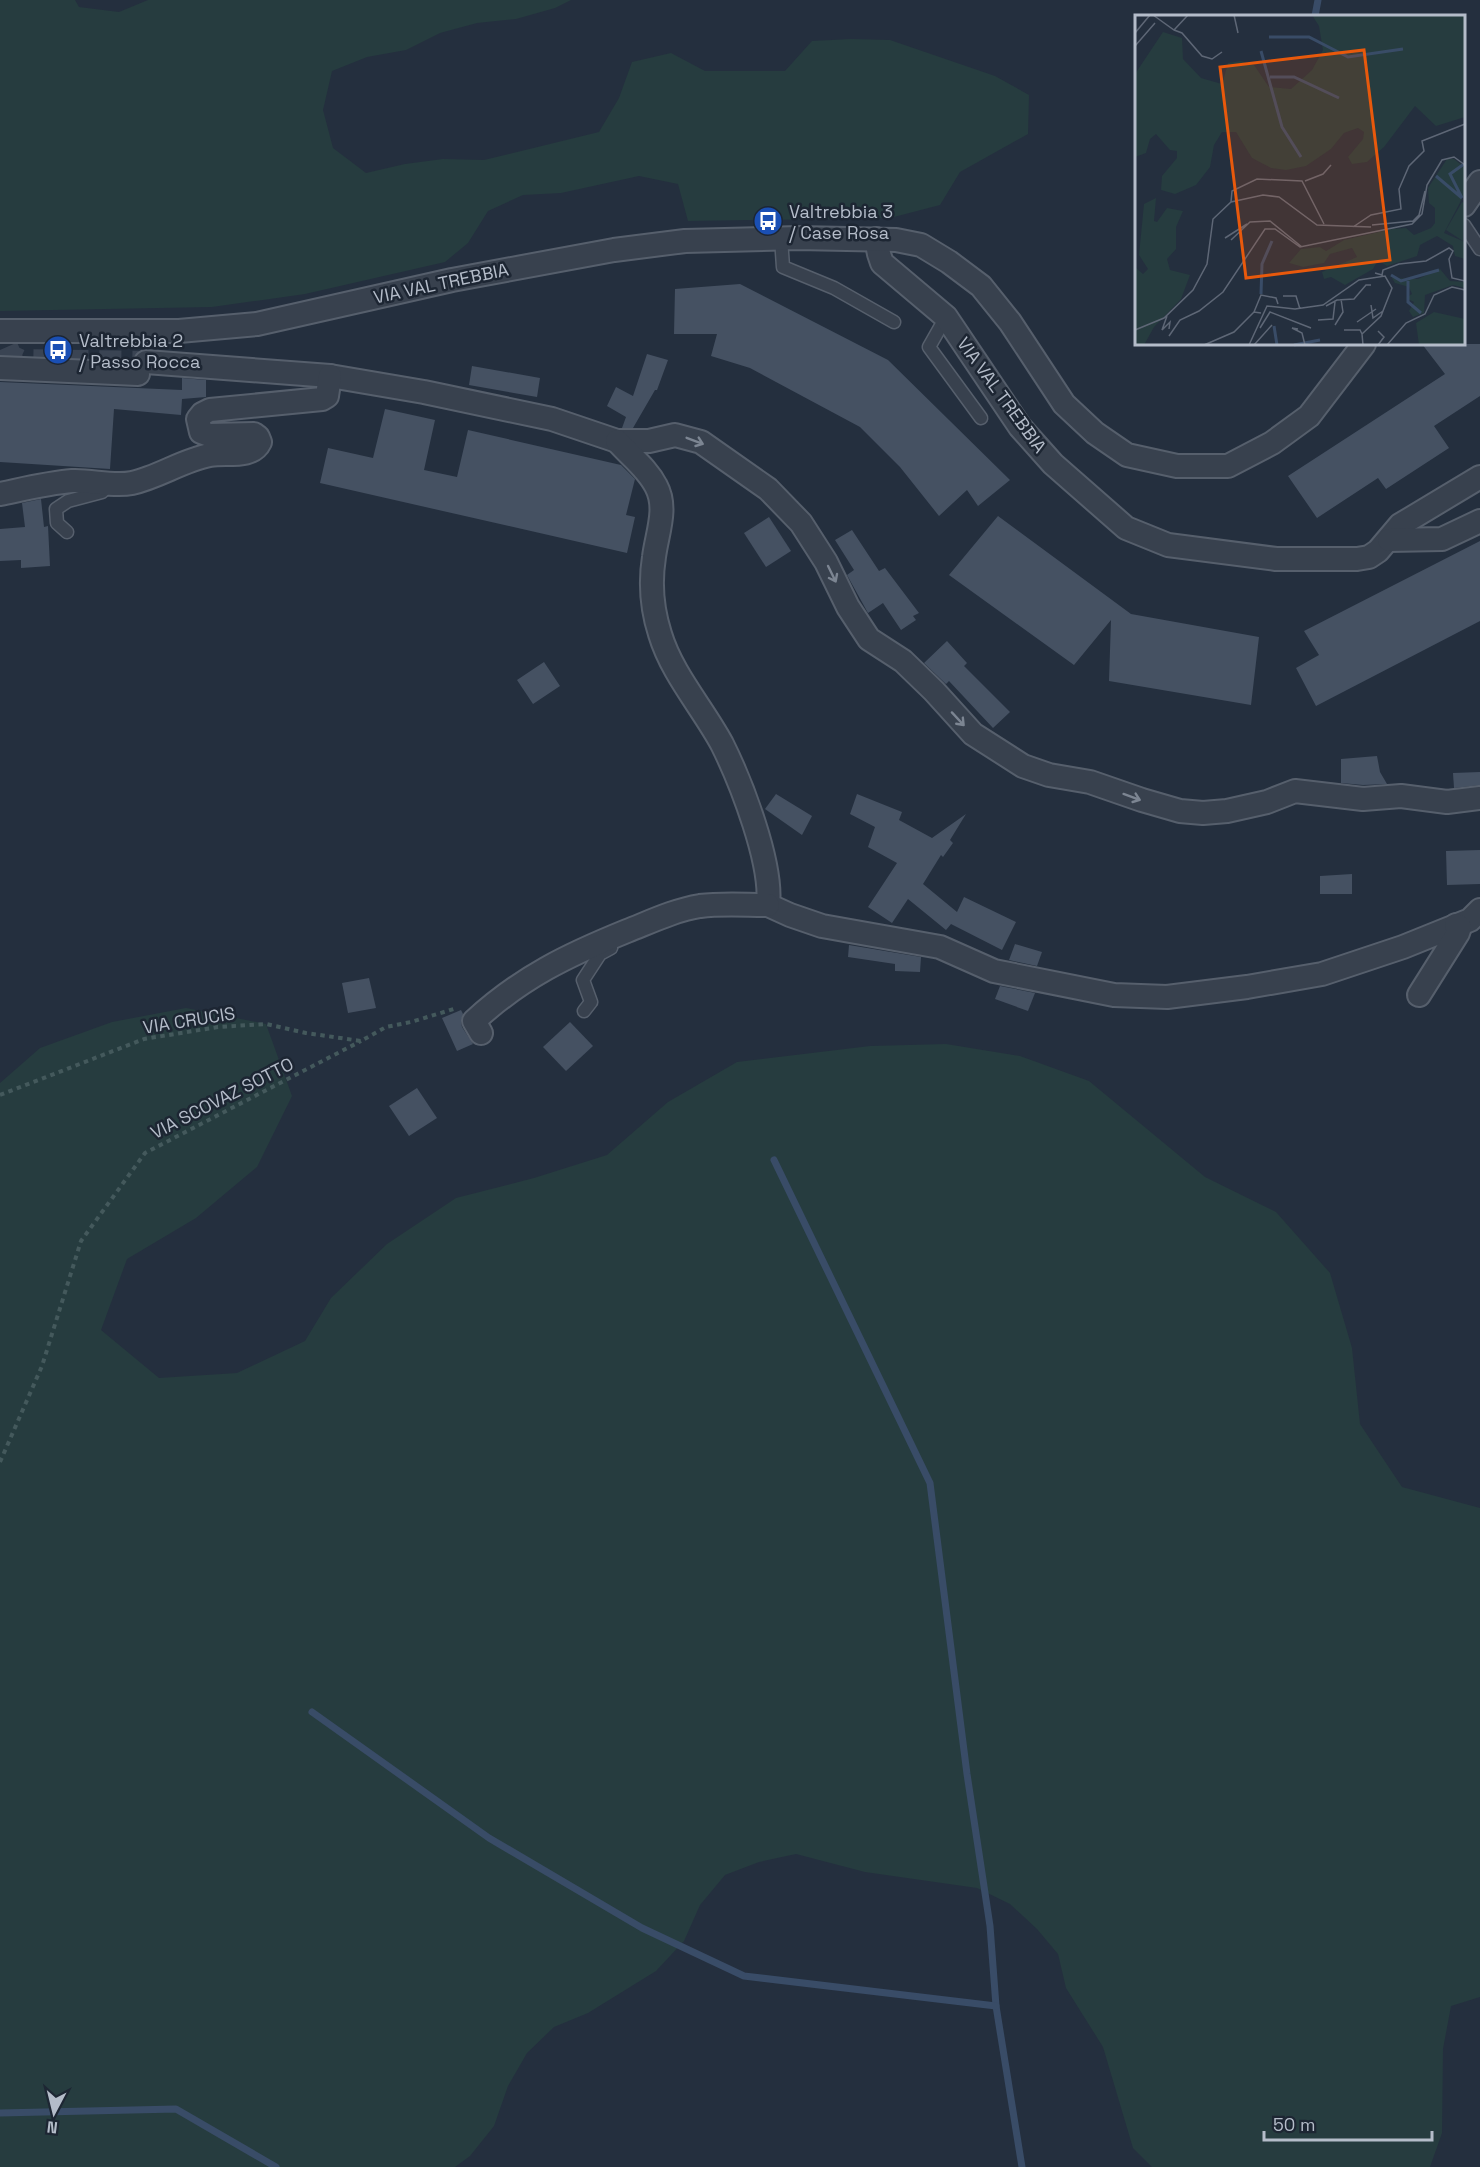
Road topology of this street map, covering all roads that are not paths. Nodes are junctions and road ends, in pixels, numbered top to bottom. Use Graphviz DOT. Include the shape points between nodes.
graph roads {
  1 [pos="1480,182"];
  2 [pos="1465,204"];
  3 [pos="1465,226"];
  4 [pos="780,238"];
  5 [pos="876,239"];
  6 [pos="1480,249"];
  7 [pos="946,317"];
  8 [pos="894,322"];
  9 [pos="1363,345"];
  10 [pos="7,349"];
  11 [pos="330,376"];
  12 [pos="981,418"];
  13 [pos="617,441"];
  14 [pos="1480,477"];
  15 [pos="110,484"];
  16 [pos="0,494"];
  17 [pos="1480,521"];
  18 [pos="67,532"];
  19 [pos="1389,540"];
  20 [pos="1480,798"];
  21 [pos="768,904"];
  22 [pos="1480,910"];
  23 [pos="1456,925"];
  24 [pos="629,930"];
  25 [pos="1419,995"];
  26 [pos="584,1011"];
  27 [pos="480,1033"];
  1 -- 2 [label="street"];
  3 -- 6 [label="lane"];
  4 -- 5 [label="street, VIA VAL TREBBIA"];
  4 -- 8 [label="lane" via="783,267 834,288"];
  4 -- 10 [label="street, VIA VAL TREBBIA" via="685,241 614,250 452,280 256,324"];
  5 -- 7 [label="street, VIA VAL TREBBIA" via="882,263"];
  5 -- 9 [label="street, VIA VAL TREBBIA" via="921,245 981,286 1010,322 1064,404 1095,433 1127,455 1147,460 1177,466 1228,466 1272,443 1309,416"];
  7 -- 12 [label="lane" via="929,347"];
  7 -- 19 [label="street, VIA VAL TREBBIA" via="1020,427 1053,464 1126,528 1168,545 1276,559 1369,557"];
  10 -- 11 [label="street, VIA VAL TREBBIA" via="142,368"];
  11 -- 13 [label="street, VIA VAL TREBBIA" via="552,419"];
  11 -- 15 [label="street" via="327,396 322,399 210,410 198,419 201,432 209,435 254,434 260,442 257,449 209,455 132,483"];
  13 -- 20 [label="street, one-way" via="649,441 675,435 690,438 768,489 801,523 869,639 903,661 972,734 1023,766 1090,782 1180,811 1227,811 1295,791 1363,799 1401,796 1447,802"];
  13 -- 21 [label="street" via="651,476 661,497 652,578 655,618 668,655 722,745 753,819 770,888"];
  14 -- 19 [label="street, VIA VAL TREBBIA" via="1400,525"];
  15 -- 16 [label="street" via="74,481"];
  15 -- 18 [label="lane" via="102,492 68,501 56,509 57,523"];
  17 -- 19 [label="street" via="1442,539"];
  21 -- 23 [label="street" via="822,926 940,947 994,971 1114,995 1156,997 1322,974"];
  21 -- 24 [label="street" via="700,906"];
  22 -- 23 [label="street" via="1470,920"];
  23 -- 25 [label="street" via="1461,927 1458,933"];
  24 -- 26 [label="lane" via="628,940 600,954 583,980 591,1002"];
  24 -- 27 [label="street" via="569,955 520,983 474,1021"];
}
